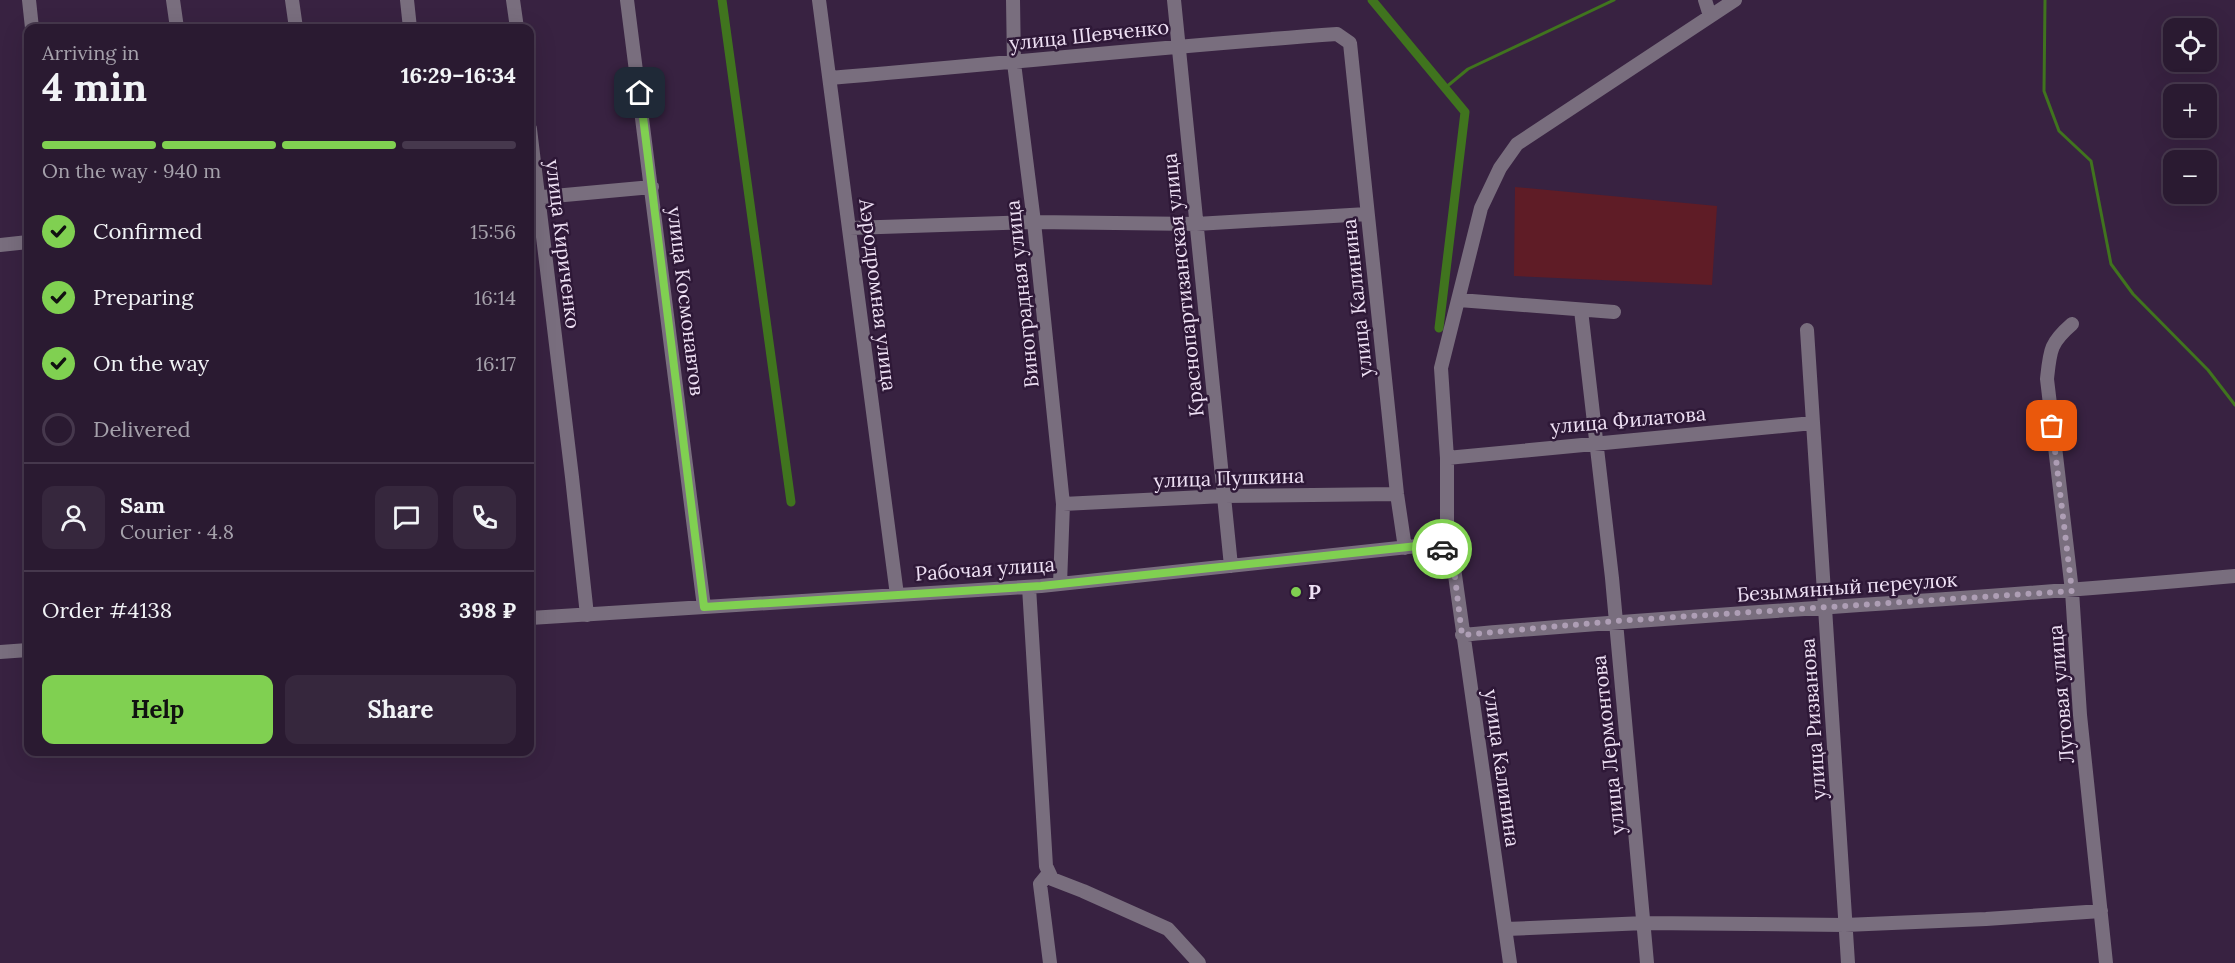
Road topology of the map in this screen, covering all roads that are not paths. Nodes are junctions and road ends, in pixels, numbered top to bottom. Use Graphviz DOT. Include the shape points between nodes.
graph roads {
  1 [pos="29,0"];
  2 [pos="173,0"];
  3 [pos="292,0"];
  4 [pos="407,0"];
  5 [pos="513,0"];
  6 [pos="627,0"];
  7 [pos="819,0"];
  8 [pos="1013,0"];
  9 [pos="1174,0"];
  10 [pos="1705,0"];
  11 [pos="1735,0"];
  12 [pos="1710,16"];
  13 [pos="32,24"];
  14 [pos="176,24"];
  15 [pos="295,24"];
  16 [pos="410,24"];
  17 [pos="516,24"];
  18 [pos="1350,43"];
  19 [pos="1178,46"];
  20 [pos="1014,63"];
  21 [pos="830,78"];
  22 [pos="652,187"];
  23 [pos="534,197"];
  24 [pos="1367,214"];
  25 [pos="1034,222"];
  26 [pos="1196,224"];
  27 [pos="850,228"];
  28 [pos="24,243"];
  29 [pos="0,245"];
  30 [pos="1458,300"];
  31 [pos="1581,310"];
  32 [pos="1614,312"];
  33 [pos="2072,324"];
  34 [pos="1807,330"];
  35 [pos="1813,423"];
  36 [pos="1596,443"];
  37 [pos="1447,458"];
  38 [pos="1397,494"];
  39 [pos="1224,496"];
  40 [pos="1063,504"];
  41 [pos="1406,548"];
  42 [pos="1441,548"];
  43 [pos="1231,566"];
  44 [pos="2235,576"];
  45 [pos="1060,584"];
  46 [pos="1029,587"];
  47 [pos="2072,591"];
  48 [pos="897,595"];
  49 [pos="704,607"];
  50 [pos="1826,608"];
  51 [pos="587,615"];
  52 [pos="534,618"];
  53 [pos="1616,621"];
  54 [pos="1462,635"];
  55 [pos="24,650"];
  56 [pos="0,652"];
  57 [pos="1048,870"];
  58 [pos="2101,910"];
  59 [pos="1645,923"];
  60 [pos="1845,925"];
  61 [pos="1506,929"];
  62 [pos="1050,963"];
  63 [pos="1199,963"];
  64 [pos="1510,963"];
  65 [pos="1647,963"];
  66 [pos="1848,963"];
  67 [pos="2106,963"];
  1 -- 13 [label="street"];
  2 -- 14 [label="street"];
  3 -- 15 [label="street"];
  4 -- 16 [label="street"];
  5 -- 17 [label="street"];
  6 -- 22 [label="street, улица Космонавтов"];
  7 -- 21 [label="street, Аэродромная улица"];
  8 -- 20 [label="street, Виноградная улица"];
  9 -- 19 [label="street, Краснопартизанская улица"];
  10 -- 12 [label="street"];
  11 -- 12 [label="street"];
  12 -- 30 [label="street" via="1517,144 1500,168 1481,208"];
  18 -- 19 [label="street, улица Шевченко" via="1337,34"];
  18 -- 24 [label="street, улица Калинина"];
  19 -- 20 [label="street, улица Шевченко"];
  19 -- 26 [label="street, Краснопартизанская улица"];
  20 -- 21 [label="street, улица Шевченко"];
  20 -- 25 [label="street, Виноградная улица"];
  21 -- 27 [label="street, Аэродромная улица"];
  22 -- 23 [label="street"];
  22 -- 49 [label="street, улица Космонавтов"];
  23 -- 51 [label="street, улица Кириченко"];
  24 -- 26 [label="street"];
  24 -- 38 [label="street, улица Калинина"];
  25 -- 26 [label="street"];
  25 -- 27 [label="street"];
  25 -- 40 [label="street, Виноградная улица"];
  26 -- 39 [label="street, Краснопартизанская улица"];
  27 -- 48 [label="street, Аэродромная улица"];
  28 -- 29 [label="street"];
  30 -- 31 [label="street"];
  30 -- 37 [label="street" via="1441,368"];
  31 -- 32 [label="street"];
  31 -- 36 [label="street, улица Лермонтова"];
  33 -- 47 [label="street, Луговая улица" via="2055,339 2047,379"];
  34 -- 35 [label="street, улица Ризванова"];
  35 -- 36 [label="street, улица Филатова"];
  35 -- 50 [label="street, улица Ризванова"];
  36 -- 37 [label="street, улица Филатова"];
  36 -- 53 [label="street, улица Лермонтова"];
  37 -- 42 [label="street" via="1448,527"];
  38 -- 39 [label="street, улица Пушкина"];
  38 -- 41 [label="street, улица Калинина"];
  39 -- 40 [label="street, улица Пушкина"];
  39 -- 43 [label="street, Краснопартизанская улица"];
  40 -- 45 [label="street, Виноградная улица"];
  41 -- 42 [label="street, Рабочая улица"];
  41 -- 43 [label="street, Рабочая улица"];
  42 -- 54 [label="street, улица Калинина" via="1453,561"];
  43 -- 45 [label="street, Рабочая улица"];
  44 -- 47 [label="street, Безымянный переулок"];
  45 -- 46 [label="street, Рабочая улица"];
  46 -- 48 [label="street, Рабочая улица"];
  46 -- 57 [label="street"];
  47 -- 50 [label="street, Безымянный переулок"];
  47 -- 58 [label="street, Луговая улица" via="2080,715"];
  48 -- 49 [label="street, Рабочая улица"];
  49 -- 51 [label="street, Рабочая улица"];
  50 -- 53 [label="street, Безымянный переулок"];
  50 -- 60 [label="street, улица Ризванова"];
  51 -- 52 [label="street, Рабочая улица"];
  53 -- 54 [label="street, Безымянный переулок"];
  53 -- 59 [label="street, улица Лермонтова"];
  54 -- 61 [label="street, улица Калинина"];
  55 -- 56 [label="street"];
  57 -- 62 [label="street" via="1040,884"];
  57 -- 63 [label="street" via="1052,879 1168,929"];
  58 -- 60 [label="street" via="1986,920"];
  58 -- 67 [label="street, Луговая улица"];
  59 -- 60 [label="street"];
  59 -- 61 [label="street"];
  59 -- 65 [label="street, улица Лермонтова"];
  60 -- 66 [label="street, улица Ризванова"];
  61 -- 64 [label="street, улица Калинина"];
}
